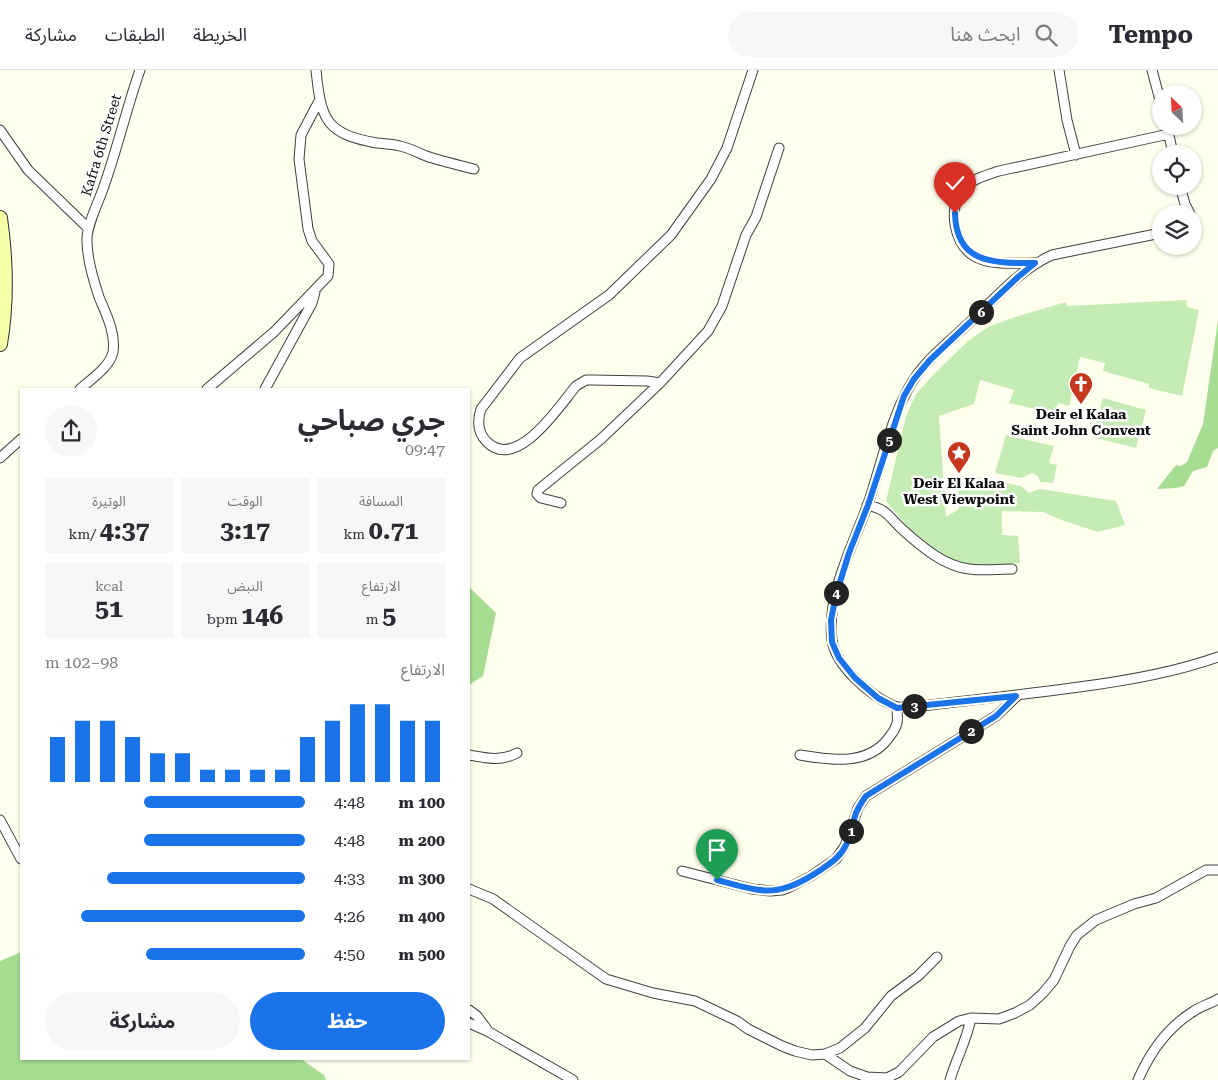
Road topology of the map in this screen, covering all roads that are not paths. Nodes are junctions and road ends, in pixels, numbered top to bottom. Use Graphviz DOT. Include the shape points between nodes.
graph roads {
  1 [pos="140,70"];
  2 [pos="316,70"];
  3 [pos="753,70"];
  4 [pos="1059,70"];
  5 [pos="1152,70"];
  6 [pos="1156,85"];
  7 [pos="319,101"];
  8 [pos="0,130"];
  9 [pos="1152,134"];
  10 [pos="779,148"];
  11 [pos="1076,155"];
  12 [pos="474,169"];
  13 [pos="1182,195"];
  14 [pos="1185,204"];
  15 [pos="0,218"];
  16 [pos="88,228"];
  17 [pos="1152,235"];
  18 [pos="1035,263"];
  19 [pos="316,287"];
  20 [pos="0,344"];
  21 [pos="660,383"];
  22 [pos="81,388"];
  23 [pos="208,388"];
  24 [pos="267,388"];
  25 [pos="20,440"];
  26 [pos="0,458"];
  27 [pos="561,503"];
  28 [pos="868,505"];
  29 [pos="1012,569"];
  30 [pos="1218,658"];
  31 [pos="1016,696"];
  32 [pos="897,708"];
  33 [pos="517,753"];
  34 [pos="470,755"];
  35 [pos="800,755"];
  36 [pos="0,820"];
  37 [pos="20,857"];
  38 [pos="1218,870"];
  39 [pos="682,871"];
  40 [pos="470,889"];
  41 [pos="937,957"];
  42 [pos="1218,998"];
  43 [pos="470,1011"];
  44 [pos="972,1018"];
  45 [pos="470,1023"];
  46 [pos="489,1032"];
  47 [pos="825,1054"];
  48 [pos="573,1080"];
  49 [pos="950,1080"];
  50 [pos="1138,1080"];
  1 -- 16 [label="street, Kafra 6th Street"];
  2 -- 7 [label="street"];
  3 -- 21 [label="street" via="728,148 712,179 677,228 609,296 520,358 481,409 479,429 491,445 509,450 530,438 550,420 581,383 592,380"];
  4 -- 11 [label="street" via="1066,120"];
  5 -- 6 [label="street"];
  7 -- 12 [label="street" via="332,127 343,134 358,140 400,146"];
  7 -- 19 [label="street" via="299,144 308,228 312,241 329,264 328,276"];
  8 -- 16 [label="street" via="28,170"];
  9 -- 11 [label="street"];
  10 -- 21 [label="street" via="722,306 708,331"];
  11 -- 18 [label="street" via="986,175 973,181 957,200 955,224 958,235 974,256 1002,262"];
  13 -- 14 [label="street"];
  15 -- 20 [label="main road" via="6,293"];
  16 -- 22 [label="street" via="89,256 98,295 111,328 113,353"];
  17 -- 18 [label="street" via="1052,255"];
  18 -- 28 [label="street" via="930,360 914,379 901,405"];
  19 -- 23 [label="street" via="274,332"];
  19 -- 24 [label="street" via="312,303"];
  21 -- 27 [label="street" via="601,439 538,490 540,498"];
  25 -- 26 [label="street"];
  28 -- 29 [label="street" via="881,508 920,545 946,562 969,569"];
  28 -- 32 [label="street" via="836,595 831,620 832,642 839,658 855,678 878,698"];
  30 -- 31 [label="street" via="1142,678"];
  31 -- 32 [label="street"];
  31 -- 39 [label="street" via="996,716 866,796 856,813 846,846 836,859 805,880 782,890 770,891"];
  32 -- 35 [label="street" via="898,723 882,746 874,751 853,759 838,760"];
  33 -- 34 [label="street" via="496,759"];
  36 -- 37 [label="street"];
  38 -- 44 [label="street" via="1206,870 1156,898 1096,920 1077,935 1054,980 1030,1005 999,1019"];
  40 -- 47 [label="street" via="493,899 606,979 695,1001 782,1046 812,1055"];
  41 -- 47 [label="street" via="892,996 865,1028 840,1048"];
  42 -- 50 [label="street" via="1196,1009 1167,1032"];
  43 -- 46 [label="street"];
  44 -- 47 [label="street" via="959,1020 940,1032 899,1072 887,1078 867,1077 850,1071"];
  44 -- 49 [label="street"];
  45 -- 46 [label="street"];
  46 -- 48 [label="street"];
}
